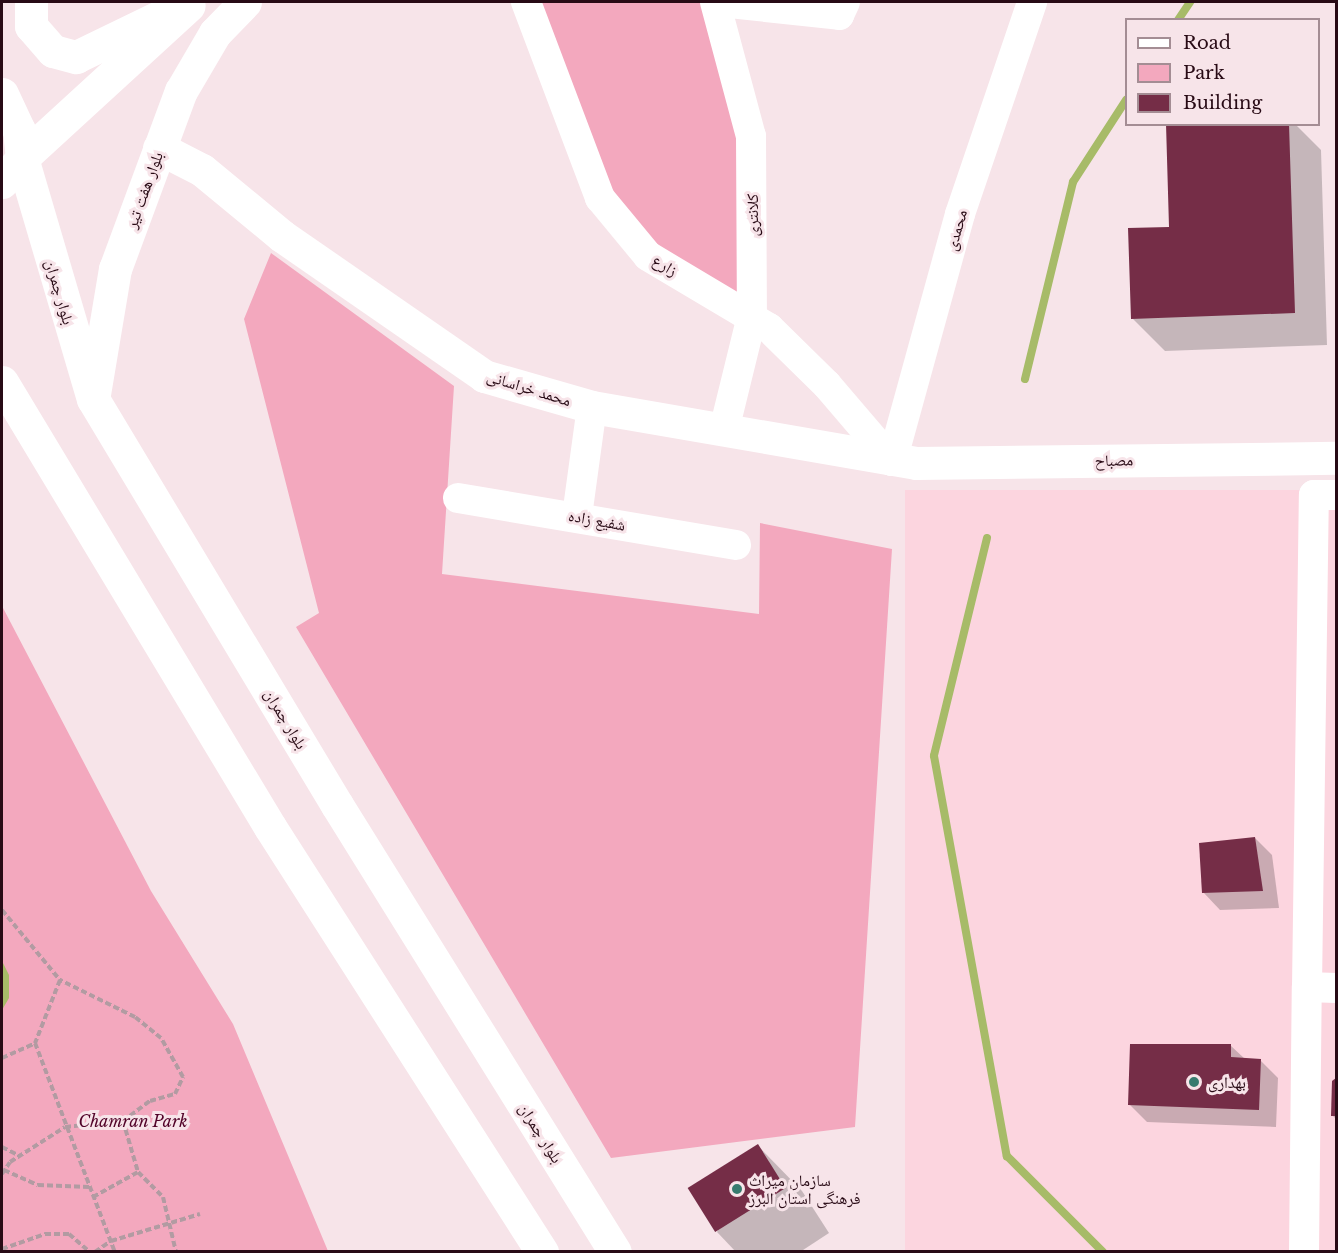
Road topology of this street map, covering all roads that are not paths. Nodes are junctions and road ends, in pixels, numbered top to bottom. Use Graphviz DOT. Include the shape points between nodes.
graph roads {
  1 [pos="31,2"];
  2 [pos="244,2"];
  3 [pos="526,2"];
  4 [pos="717,2"];
  5 [pos="845,2"];
  6 [pos="1032,2"];
  7 [pos="193,3"];
  8 [pos="2,94"];
  9 [pos="159,148"];
  10 [pos="12,170"];
  11 [pos="752,316"];
  12 [pos="2,384"];
  13 [pos="93,399"];
  14 [pos="592,407"];
  15 [pos="724,430"];
  16 [pos="1336,458"];
  17 [pos="892,461"];
  18 [pos="1336,495"];
  19 [pos="458,498"];
  20 [pos="577,516"];
  21 [pos="736,545"];
  22 [pos="1307,987"];
  23 [pos="1336,988"];
  24 [pos="542,1251"];
  25 [pos="615,1251"];
  26 [pos="1305,1251"];
  1 -- 7 [label="main road" via="31,26 53,51 76,57 97,50 132,27"];
  2 -- 9 [label="main road, بلوار هفت تیر" via="215,33 192,72"];
  3 -- 11 [label="street, زارع" via="600,198 648,256"];
  4 -- 5 [label="street" via="839,15"];
  4 -- 11 [label="street, کلانتری" via="751,136"];
  6 -- 17 [label="street, محمدی" via="960,214"];
  7 -- 10 [label="main road"];
  8 -- 10 [label="main road, بلوار چمران" via="19,130"];
  9 -- 13 [label="main road, بلوار هفت تیر" via="115,269"];
  9 -- 14 [label="main road, محمد خراسانی" via="202,170 282,236 484,376"];
  10 -- 13 [label="main road, بلوار چمران"];
  11 -- 15 [label="street, کلانتری"];
  11 -- 17 [label="street, زارع" via="770,328 827,385"];
  12 -- 24 [label="main road" via="276,837"];
  13 -- 25 [label="main road, بلوار چمران" via="337,805"];
  14 -- 15 [label="main road, محمد خراسانی"];
  14 -- 20 [label="street"];
  15 -- 17 [label="main road, محمد خراسانی"];
  16 -- 17 [label="main road, مصباح"];
  18 -- 22 [label="street" via="1314,495"];
  19 -- 20 [label="street, شفیع زاده"];
  20 -- 21 [label="street, شفیع زاده"];
  22 -- 23 [label="street"];
  22 -- 26 [label="street"];
}
